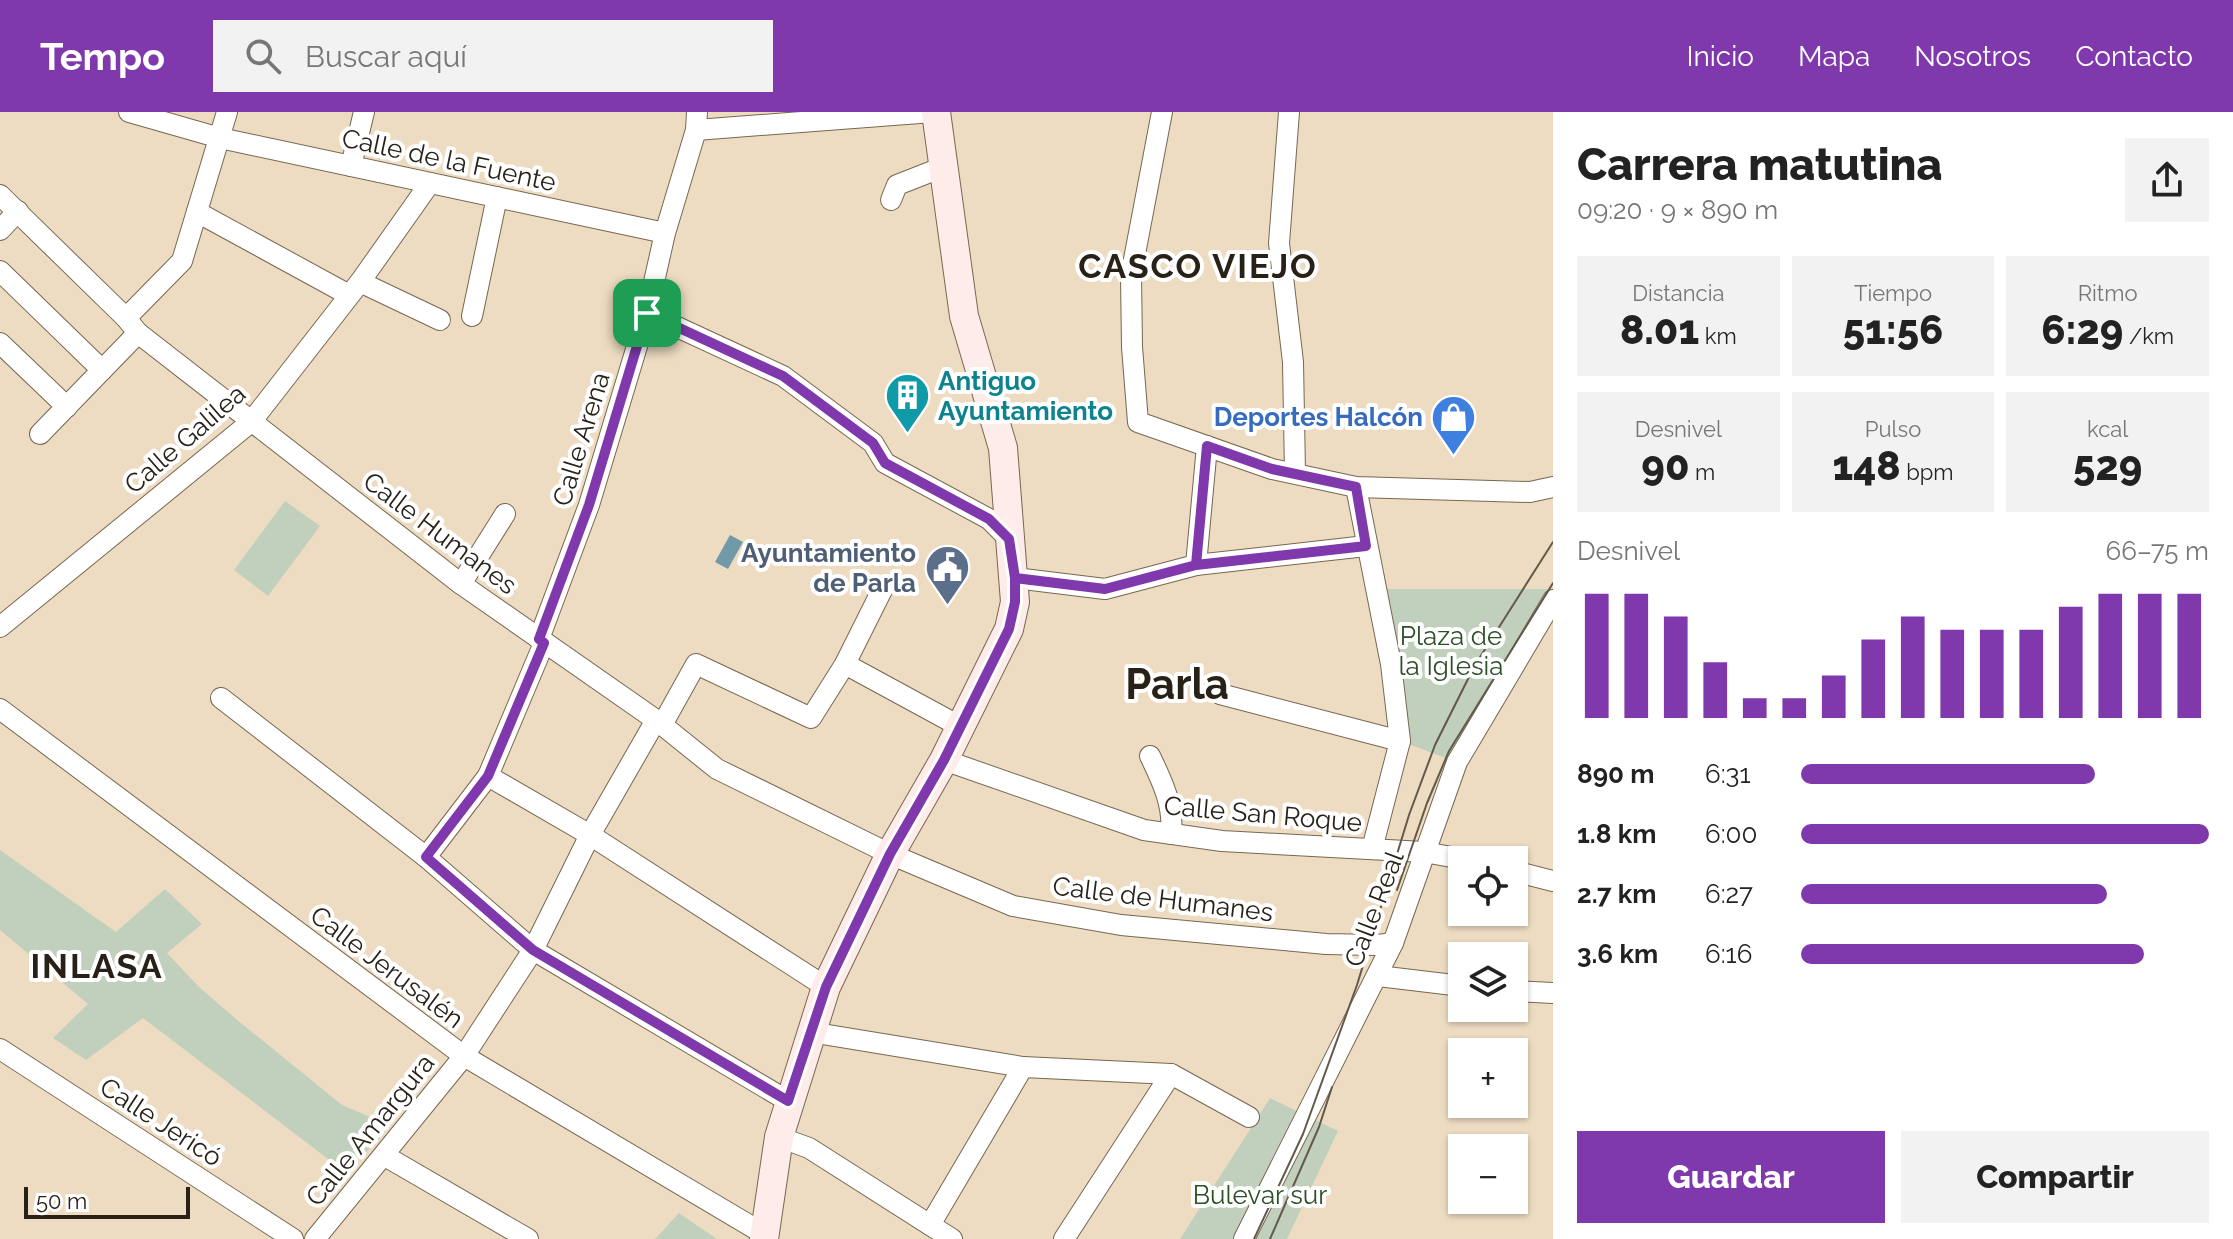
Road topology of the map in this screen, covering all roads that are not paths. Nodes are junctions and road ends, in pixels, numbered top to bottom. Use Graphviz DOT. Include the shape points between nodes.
graph roads {
  1 [pos="129,112"];
  2 [pos="227,112"];
  3 [pos="364,112"];
  4 [pos="934,112"];
  5 [pos="1162,112"];
  6 [pos="1289,112"];
  7 [pos="696,121"];
  8 [pos="220,138"];
  9 [pos="351,166"];
  10 [pos="943,167"];
  11 [pos="430,183"];
  12 [pos="0,195"];
  13 [pos="497,197"];
  14 [pos="891,200"];
  15 [pos="18,211"];
  16 [pos="197,212"];
  17 [pos="0,230"];
  18 [pos="665,233"];
  19 [pos="0,271"];
  20 [pos="355,288"];
  21 [pos="647,313"];
  22 [pos="472,316"];
  23 [pos="440,320"];
  24 [pos="132,325"];
  25 [pos="0,343"];
  26 [pos="102,370"];
  27 [pos="67,407"];
  28 [pos="251,422"];
  29 [pos="40,434"];
  30 [pos="1207,446"];
  31 [pos="1295,473"];
  32 [pos="1356,487"];
  33 [pos="1553,487"];
  34 [pos="505,514"];
  35 [pos="1009,539"];
  36 [pos="1366,546"];
  37 [pos="1196,565"];
  38 [pos="1015,578"];
  39 [pos="461,584"];
  40 [pos="883,588"];
  41 [pos="1553,600"];
  42 [pos="0,627"];
  43 [pos="541,641"];
  44 [pos="845,664"];
  45 [pos="1220,694"];
  46 [pos="221,698"];
  47 [pos="0,709"];
  48 [pos="659,723"];
  49 [pos="961,727"];
  50 [pos="1400,741"];
  51 [pos="1150,756"];
  52 [pos="944,760"];
  53 [pos="488,776"];
  54 [pos="1171,834"];
  55 [pos="590,835"];
  56 [pos="1372,849"];
  57 [pos="1424,852"];
  58 [pos="890,854"];
  59 [pos="1448,856"];
  60 [pos="426,857"];
  61 [pos="1528,875"];
  62 [pos="1553,881"];
  63 [pos="1393,943"];
  64 [pos="533,950"];
  65 [pos="1378,976"];
  66 [pos="1448,984"];
  67 [pos="826,987"];
  68 [pos="1528,992"];
  69 [pos="1553,993"];
  70 [pos="810,1032"];
  71 [pos="0,1049"];
  72 [pos="464,1056"];
  73 [pos="1023,1067"];
  74 [pos="1171,1074"];
  75 [pos="788,1101"];
  76 [pos="1249,1117"];
  77 [pos="779,1137"];
  78 [pos="385,1156"];
  79 [pos="930,1225"];
  80 [pos="764,1237"];
  81 [pos="293,1239"];
  82 [pos="315,1239"];
  83 [pos="528,1239"];
  84 [pos="952,1239"];
  85 [pos="1064,1239"];
  86 [pos="1244,1239"];
  1 -- 8 [label="street, Calle de la Fuente"];
  2 -- 8 [label="street"];
  3 -- 9 [label="street"];
  4 -- 7 [label="street"];
  4 -- 10 [label="street"];
  5 -- 30 [label="street" via="1131,275 1138,422"];
  6 -- 31 [label="street" via="1279,243 1293,362"];
  7 -- 18 [label="street, Calle Arena"];
  8 -- 9 [label="street, Calle de la Fuente"];
  8 -- 16 [label="street"];
  9 -- 11 [label="street, Calle de la Fuente"];
  10 -- 14 [label="street" via="897,185"];
  10 -- 35 [label="street" via="964,316 1003,448"];
  11 -- 13 [label="street, Calle de la Fuente"];
  11 -- 20 [label="street, Calle Galilea"];
  12 -- 15 [label="street, Calle Humanes"];
  13 -- 18 [label="street, Calle de la Fuente"];
  13 -- 22 [label="street"];
  15 -- 17 [label="street"];
  15 -- 24 [label="street, Calle Humanes"];
  16 -- 20 [label="street"];
  16 -- 24 [label="street" via="182,261"];
  18 -- 21 [label="street, Calle Arena"];
  19 -- 26 [label="street"];
  20 -- 23 [label="street"];
  20 -- 28 [label="street, Calle Galilea"];
  21 -- 35 [label="street" via="783,376 873,443 885,463 989,519"];
  21 -- 43 [label="street, Calle Arena"];
  24 -- 26 [label="street"];
  24 -- 28 [label="street, Calle Humanes"];
  25 -- 27 [label="street"];
  26 -- 27 [label="street"];
  27 -- 29 [label="street"];
  28 -- 39 [label="street, Calle Humanes"];
  28 -- 42 [label="street, Calle Galilea"];
  30 -- 31 [label="street"];
  30 -- 37 [label="street"];
  31 -- 32 [label="street"];
  32 -- 33 [label="street" via="1530,492"];
  32 -- 36 [label="street"];
  34 -- 39 [label="street"];
  35 -- 38 [label="street"];
  36 -- 37 [label="street"];
  36 -- 50 [label="street" via="1391,664"];
  37 -- 38 [label="street" via="1105,589"];
  38 -- 49 [label="street" via="1009,629"];
  39 -- 43 [label="street, Calle Humanes"];
  40 -- 44 [label="street"];
  41 -- 57 [label="street, Calle Real" via="1457,762"];
  43 -- 48 [label="street, Calle Humanes"];
  43 -- 53 [label="street, Calle Arena"];
  44 -- 48 [label="street, Calle Amargura" via="811,718 696,664"];
  44 -- 49 [label="street"];
  45 -- 50 [label="street"];
  46 -- 60 [label="street"];
  47 -- 72 [label="street, Calle Jerusalén"];
  48 -- 55 [label="street, Calle Amargura"];
  48 -- 58 [label="street, Calle Humanes" via="717,769"];
  49 -- 52 [label="street"];
  50 -- 56 [label="street"];
  51 -- 54 [label="street" via="1173,816"];
  52 -- 54 [label="street, Calle San Roque" via="1144,830"];
  52 -- 58 [label="street"];
  53 -- 55 [label="street"];
  53 -- 60 [label="street, Calle Arena"];
  54 -- 56 [label="street, Calle San Roque"];
  55 -- 64 [label="street, Calle Amargura"];
  55 -- 67 [label="street"];
  56 -- 57 [label="street, Calle San Roque"];
  57 -- 59 [label="street"];
  57 -- 63 [label="street, Calle Real"];
  58 -- 63 [label="street, Calle de Humanes" via="1013,906 1121,925 1326,944"];
  58 -- 67 [label="street"];
  60 -- 64 [label="street"];
  61 -- 62 [label="street"];
  63 -- 65 [label="street, Calle Real"];
  64 -- 72 [label="street, Calle Amargura"];
  64 -- 75 [label="street"];
  65 -- 66 [label="street"];
  65 -- 86 [label="street, Calle Real"];
  67 -- 70 [label="street"];
  68 -- 69 [label="street"];
  70 -- 73 [label="street"];
  70 -- 75 [label="street"];
  71 -- 81 [label="street, Calle Jericó"];
  72 -- 78 [label="street, Calle Amargura"];
  72 -- 80 [label="street, Calle Jerusalén"];
  73 -- 74 [label="street"];
  73 -- 79 [label="street"];
  74 -- 76 [label="street"];
  74 -- 85 [label="street"];
  75 -- 77 [label="street"];
  77 -- 79 [label="street" via="809,1148"];
  77 -- 80 [label="street"];
  78 -- 82 [label="street, Calle Amargura"];
  78 -- 83 [label="street"];
  79 -- 84 [label="street"];
}
